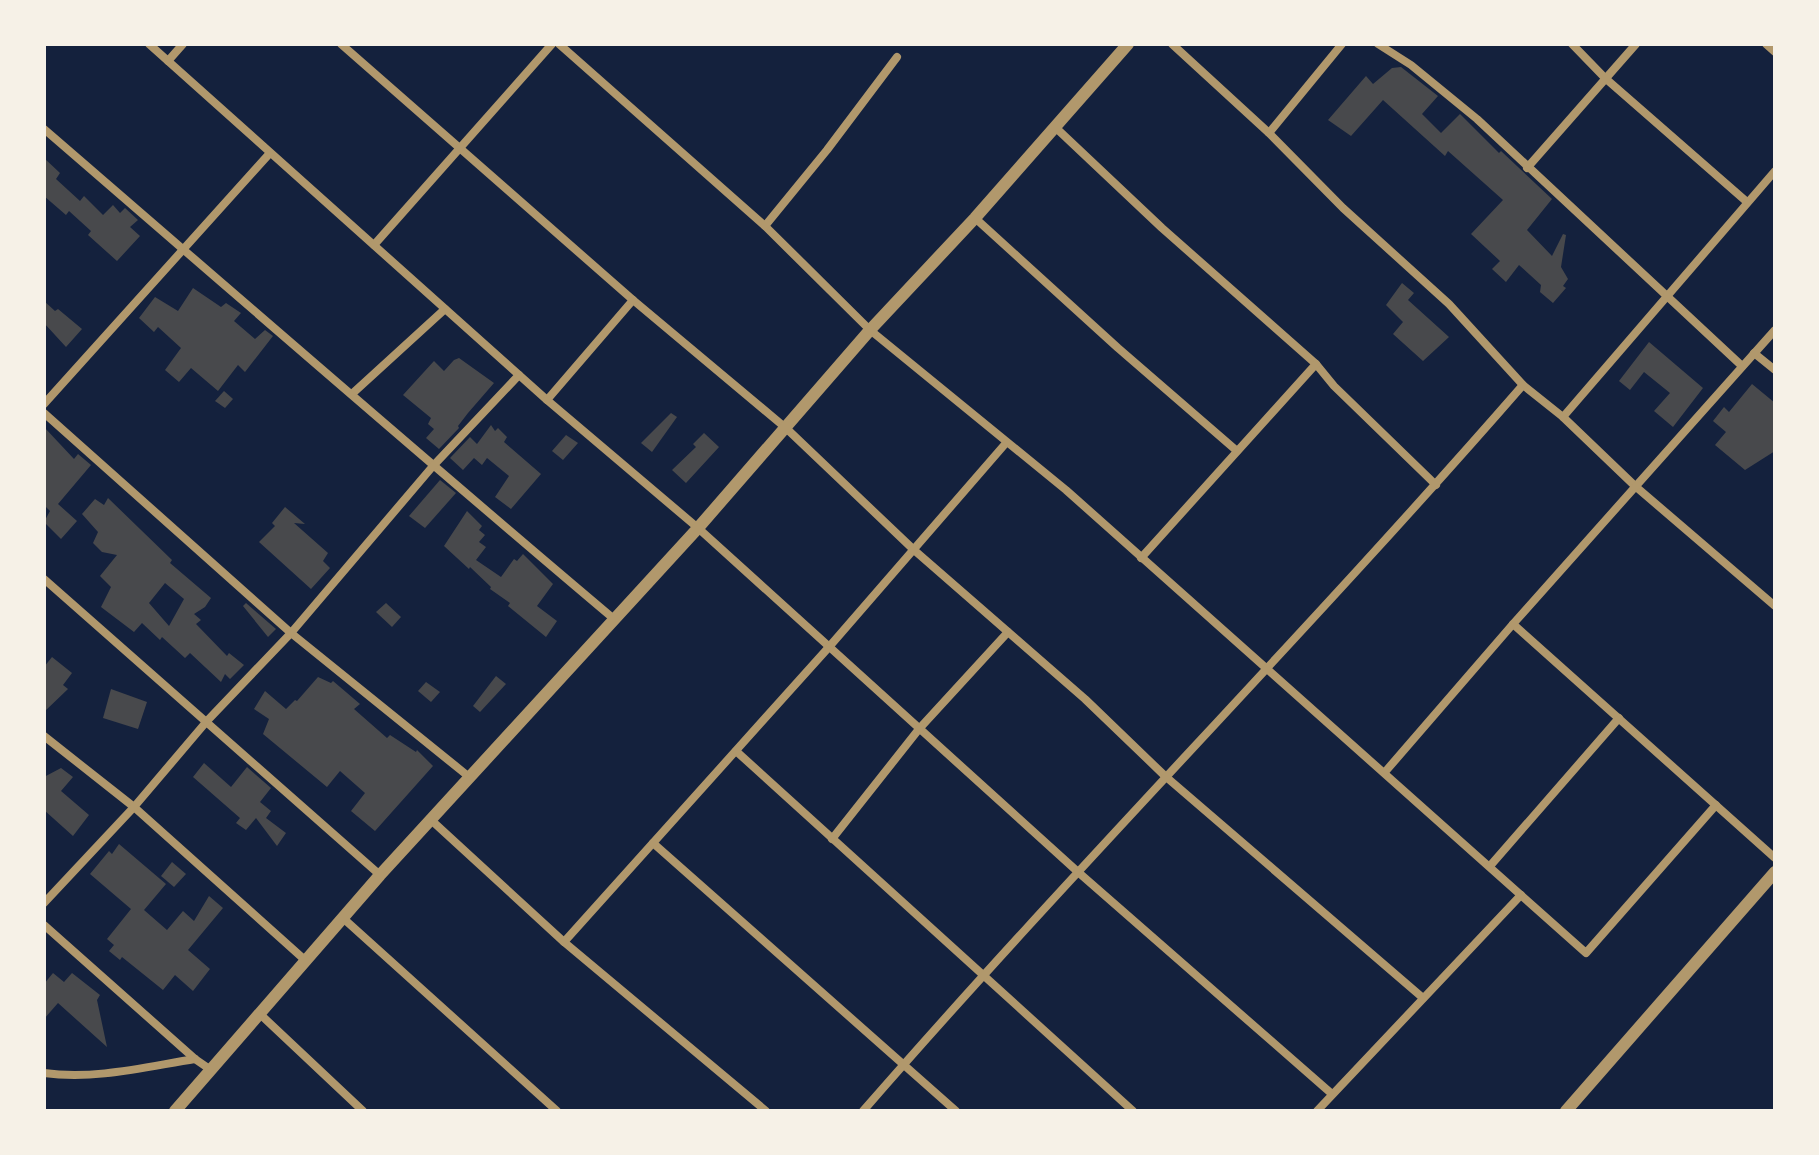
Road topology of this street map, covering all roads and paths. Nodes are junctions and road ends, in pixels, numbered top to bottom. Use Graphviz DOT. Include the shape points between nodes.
graph roads {
  1 [pos="149,44"];
  2 [pos="183,44"];
  3 [pos="341,44"];
  4 [pos="552,44"];
  5 [pos="559,44"];
  6 [pos="1128,44"];
  7 [pos="1172,44"];
  8 [pos="1342,44"];
  9 [pos="1378,44"];
  10 [pos="1572,44"];
  11 [pos="1636,44"];
  12 [pos="1767,44"];
  13 [pos="1775,52"];
  14 [pos="897,57"];
  15 [pos="168,61"];
  16 [pos="1605,78"];
  17 [pos="1055,127"];
  18 [pos="44,129"];
  19 [pos="1269,133"];
  20 [pos="460,149"];
  21 [pos="270,153"];
  22 [pos="1527,168"];
  23 [pos="1775,171"];
  24 [pos="1747,202"];
  25 [pos="975,218"];
  26 [pos="765,226"];
  27 [pos="374,245"];
  28 [pos="184,250"];
  29 [pos="1668,297"];
  30 [pos="633,300"];
  31 [pos="445,309"];
  32 [pos="870,330"];
  33 [pos="1775,330"];
  34 [pos="1754,353"];
  35 [pos="1316,364"];
  36 [pos="1742,366"];
  37 [pos="1775,370"];
  38 [pos="519,375"];
  39 [pos="1523,385"];
  40 [pos="353,393"];
  41 [pos="547,400"];
  42 [pos="44,404"];
  43 [pos="44,413"];
  44 [pos="1563,417"];
  45 [pos="787,429"];
  46 [pos="1006,443"];
  47 [pos="1237,451"];
  48 [pos="433,466"];
  49 [pos="1436,485"];
  50 [pos="1635,486"];
  51 [pos="698,528"];
  52 [pos="914,550"];
  53 [pos="1141,558"];
  54 [pos="44,579"];
  55 [pos="1775,606"];
  56 [pos="614,619"];
  57 [pos="1513,624"];
  58 [pos="1008,632"];
  59 [pos="291,633"];
  60 [pos="829,647"];
  61 [pos="1268,668"];
  62 [pos="1619,718"];
  63 [pos="207,721"];
  64 [pos="919,729"];
  65 [pos="44,736"];
  66 [pos="736,751"];
  67 [pos="1385,772"];
  68 [pos="468,776"];
  69 [pos="1165,776"];
  70 [pos="1716,805"];
  71 [pos="134,807"];
  72 [pos="430,819"];
  73 [pos="832,839"];
  74 [pos="653,843"];
  75 [pos="1775,858"];
  76 [pos="1490,866"];
  77 [pos="1078,872"];
  78 [pos="1775,872"];
  79 [pos="380,875"];
  80 [pos="1521,895"];
  81 [pos="44,903"];
  82 [pos="344,919"];
  83 [pos="44,925"];
  84 [pos="564,942"];
  85 [pos="306,961"];
  86 [pos="983,975"];
  87 [pos="1423,998"];
  88 [pos="260,1014"];
  89 [pos="195,1059"];
  90 [pos="904,1064"];
  91 [pos="211,1070"];
  92 [pos="44,1073"];
  93 [pos="1332,1094"];
  94 [pos="175,1111"];
  95 [pos="363,1111"];
  96 [pos="557,1111"];
  97 [pos="766,1111"];
  98 [pos="863,1111"];
  99 [pos="956,1111"];
  100 [pos="1133,1111"];
  101 [pos="1317,1111"];
  102 [pos="1566,1111"];
  1 -- 15 [label="street"];
  2 -- 15 [label="street"];
  3 -- 20 [label="street"];
  4 -- 20 [label="street"];
  5 -- 26 [label="street"];
  6 -- 17 [label="street"];
  7 -- 19 [label="street"];
  8 -- 19 [label="street"];
  9 -- 22 [label="street" via="1477,119"];
  10 -- 16 [label="street"];
  11 -- 16 [label="street"];
  12 -- 13 [label="street"];
  14 -- 26 [label="street"];
  15 -- 21 [label="street"];
  16 -- 22 [label="street"];
  16 -- 24 [label="street"];
  17 -- 25 [label="street"];
  17 -- 35 [label="street"];
  18 -- 28 [label="street"];
  19 -- 39 [label="street" via="1449,304"];
  20 -- 27 [label="street"];
  20 -- 30 [label="street"];
  21 -- 27 [label="street"];
  21 -- 28 [label="street"];
  22 -- 29 [label="street"];
  23 -- 24 [label="street"];
  24 -- 29 [label="street"];
  25 -- 32 [label="street"];
  25 -- 47 [label="street"];
  26 -- 32 [label="street"];
  27 -- 31 [label="street"];
  28 -- 40 [label="street"];
  28 -- 42 [label="street"];
  29 -- 36 [label="street"];
  29 -- 44 [label="street"];
  30 -- 41 [label="street"];
  30 -- 45 [label="street"];
  31 -- 38 [label="street"];
  31 -- 40 [label="street"];
  32 -- 45 [label="street"];
  32 -- 46 [label="street"];
  33 -- 34 [label="street"];
  34 -- 36 [label="street"];
  34 -- 37 [label="street"];
  35 -- 47 [label="street"];
  35 -- 49 [label="street"];
  36 -- 50 [label="street"];
  38 -- 41 [label="street"];
  38 -- 48 [label="street"];
  39 -- 44 [label="street"];
  39 -- 49 [label="street"];
  40 -- 48 [label="street"];
  41 -- 51 [label="street"];
  43 -- 59 [label="street"];
  44 -- 50 [label="street"];
  45 -- 51 [label="street"];
  45 -- 52 [label="street"];
  46 -- 52 [label="street"];
  46 -- 53 [label="street"];
  47 -- 53 [label="street"];
  48 -- 56 [label="street"];
  48 -- 59 [label="street"];
  49 -- 61 [label="street"];
  50 -- 55 [label="street"];
  50 -- 57 [label="street"];
  51 -- 56 [label="street"];
  51 -- 60 [label="street"];
  52 -- 58 [label="street"];
  52 -- 60 [label="street"];
  53 -- 61 [label="street"];
  54 -- 63 [label="street"];
  56 -- 68 [label="street"];
  57 -- 62 [label="street"];
  57 -- 67 [label="street"];
  58 -- 64 [label="street"];
  58 -- 69 [label="street"];
  59 -- 63 [label="street"];
  59 -- 68 [label="street"];
  60 -- 64 [label="street"];
  60 -- 66 [label="street"];
  61 -- 67 [label="street"];
  61 -- 69 [label="street"];
  62 -- 70 [label="street"];
  62 -- 76 [label="street"];
  63 -- 71 [label="street"];
  63 -- 79 [label="street"];
  64 -- 73 [label="street"];
  64 -- 77 [label="street"];
  65 -- 71 [label="street"];
  66 -- 73 [label="street"];
  66 -- 74 [label="street"];
  67 -- 76 [label="street"];
  68 -- 72 [label="street"];
  69 -- 77 [label="street"];
  69 -- 87 [label="street"];
  70 -- 75 [label="street"];
  70 -- 80 [label="street" via="1586,953"];
  71 -- 81 [label="street"];
  71 -- 85 [label="street"];
  72 -- 79 [label="street"];
  72 -- 84 [label="street"];
  73 -- 86 [label="street"];
  74 -- 84 [label="street"];
  74 -- 90 [label="street"];
  76 -- 80 [label="street"];
  77 -- 86 [label="street"];
  77 -- 93 [label="street"];
  78 -- 102 [label="street"];
  79 -- 82 [label="street"];
  80 -- 87 [label="street"];
  82 -- 85 [label="street"];
  82 -- 96 [label="street"];
  83 -- 89 [label="street"];
  84 -- 97 [label="street"];
  85 -- 88 [label="street"];
  86 -- 90 [label="street"];
  86 -- 100 [label="street"];
  87 -- 93 [label="street"];
  88 -- 91 [label="street"];
  88 -- 95 [label="street"];
  89 -- 91 [label="street"];
  89 -- 92 [label="street" via="96,1075"];
  90 -- 98 [label="street"];
  90 -- 99 [label="street"];
  91 -- 94 [label="street"];
  93 -- 101 [label="street"];
}
